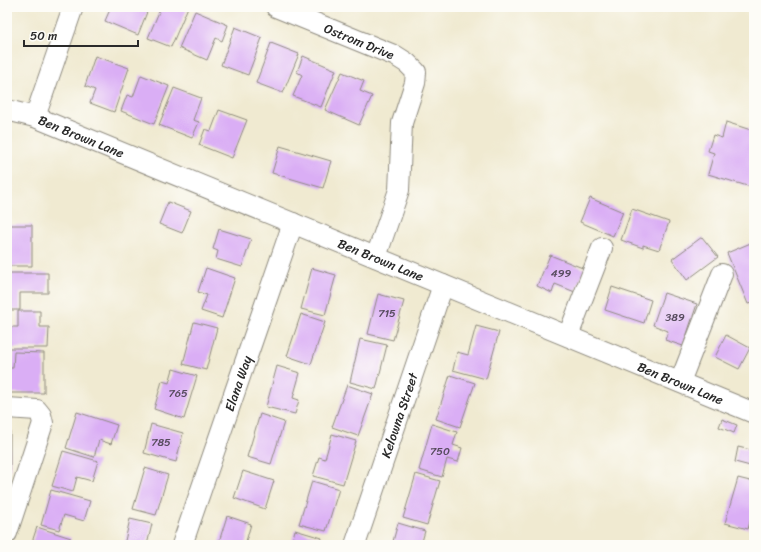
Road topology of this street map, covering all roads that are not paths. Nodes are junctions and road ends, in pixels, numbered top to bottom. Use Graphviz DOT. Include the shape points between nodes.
graph roads {
  1 [pos="73,7"];
  2 [pos="276,7"];
  3 [pos="7,110"];
  4 [pos="36,117"];
  5 [pos="293,223"];
  6 [pos="602,248"];
  7 [pos="376,257"];
  8 [pos="722,274"];
  9 [pos="443,284"];
  10 [pos="568,336"];
  11 [pos="680,382"];
  12 [pos="7,408"];
  13 [pos="754,413"];
  14 [pos="7,533"];
  15 [pos="182,545"];
  16 [pos="355,545"];
  1 -- 4 [label="street"];
  2 -- 7 [label="street, Ostrom Drive" via="396,56 416,72 416,83 402,123 399,190"];
  3 -- 4 [label="street, Ben Brown Lane"];
  4 -- 5 [label="street, Ben Brown Lane"];
  5 -- 7 [label="street, Ben Brown Lane"];
  5 -- 15 [label="street, Elana Way"];
  6 -- 10 [label="street"];
  7 -- 9 [label="street, Ben Brown Lane"];
  8 -- 11 [label="street"];
  9 -- 10 [label="street, Ben Brown Lane"];
  9 -- 16 [label="street, Kelowna Street"];
  10 -- 11 [label="street, Ben Brown Lane"];
  11 -- 13 [label="street, Ben Brown Lane"];
  12 -- 14 [label="street" via="36,410 41,415 43,423"];
}
